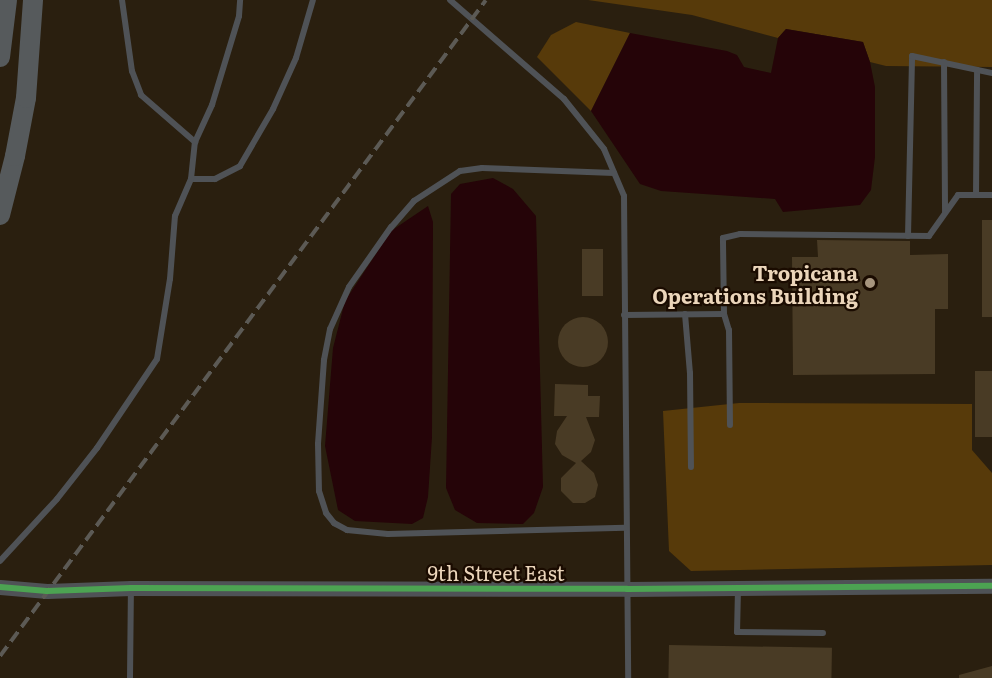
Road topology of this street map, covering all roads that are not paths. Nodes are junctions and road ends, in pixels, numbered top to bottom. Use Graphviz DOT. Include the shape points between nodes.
graph roads {
  1 [pos="7,0"];
  2 [pos="33,0"];
  3 [pos="122,0"];
  4 [pos="240,0"];
  5 [pos="313,0"];
  6 [pos="450,0"];
  7 [pos="0,57"];
  8 [pos="944,62"];
  9 [pos="977,70"];
  10 [pos="992,73"];
  11 [pos="195,142"];
  12 [pos="614,173"];
  13 [pos="190,179"];
  14 [pos="976,195"];
  15 [pos="992,195"];
  16 [pos="945,213"];
  17 [pos="0,215"];
  18 [pos="908,236"];
  19 [pos="685,314"];
  20 [pos="724,314"];
  21 [pos="624,315"];
  22 [pos="730,425"];
  23 [pos="691,467"];
  24 [pos="625,528"];
  25 [pos="0,561"];
  26 [pos="992,586"];
  27 [pos="0,587"];
  28 [pos="131,588"];
  29 [pos="738,588"];
  30 [pos="627,589"];
  31 [pos="823,633"];
  32 [pos="130,678"];
  33 [pos="628,678"];
  1 -- 7 [label="main road"];
  2 -- 17 [label="main road" via="26,98"];
  3 -- 11 [label="lane" via="132,71 141,95"];
  4 -- 11 [label="lane" via="239,16 215,95"];
  5 -- 13 [label="lane" via="296,58 273,109 240,166 216,179"];
  6 -- 12 [label="lane" via="564,99 604,149"];
  8 -- 9 [label="lane"];
  8 -- 16 [label="lane"];
  8 -- 18 [label="lane" via="912,56"];
  9 -- 10 [label="lane"];
  9 -- 14 [label="lane"];
  11 -- 13 [label="lane"];
  12 -- 21 [label="lane" via="624,196"];
  12 -- 24 [label="lane" via="482,168 460,171 414,201 349,287 330,329 318,444 319,491 326,513 347,530 388,534"];
  13 -- 25 [label="lane" via="175,216 157,359 84,465"];
  14 -- 15 [label="lane"];
  14 -- 16 [label="lane" via="957,195"];
  16 -- 18 [label="lane" via="929,236"];
  18 -- 20 [label="lane" via="723,237"];
  19 -- 20 [label="lane"];
  19 -- 21 [label="lane"];
  19 -- 23 [label="lane"];
  20 -- 22 [label="lane" via="729,330"];
  21 -- 24 [label="lane"];
  24 -- 30 [label="lane"];
  26 -- 29 [label="street, 9th Street East"];
  27 -- 28 [label="street, 9th Street East" via="47,591"];
  28 -- 30 [label="street, 9th Street East"];
  28 -- 32 [label="lane"];
  29 -- 30 [label="street, 9th Street East"];
  29 -- 31 [label="lane" via="737,632"];
  30 -- 33 [label="lane"];
}
